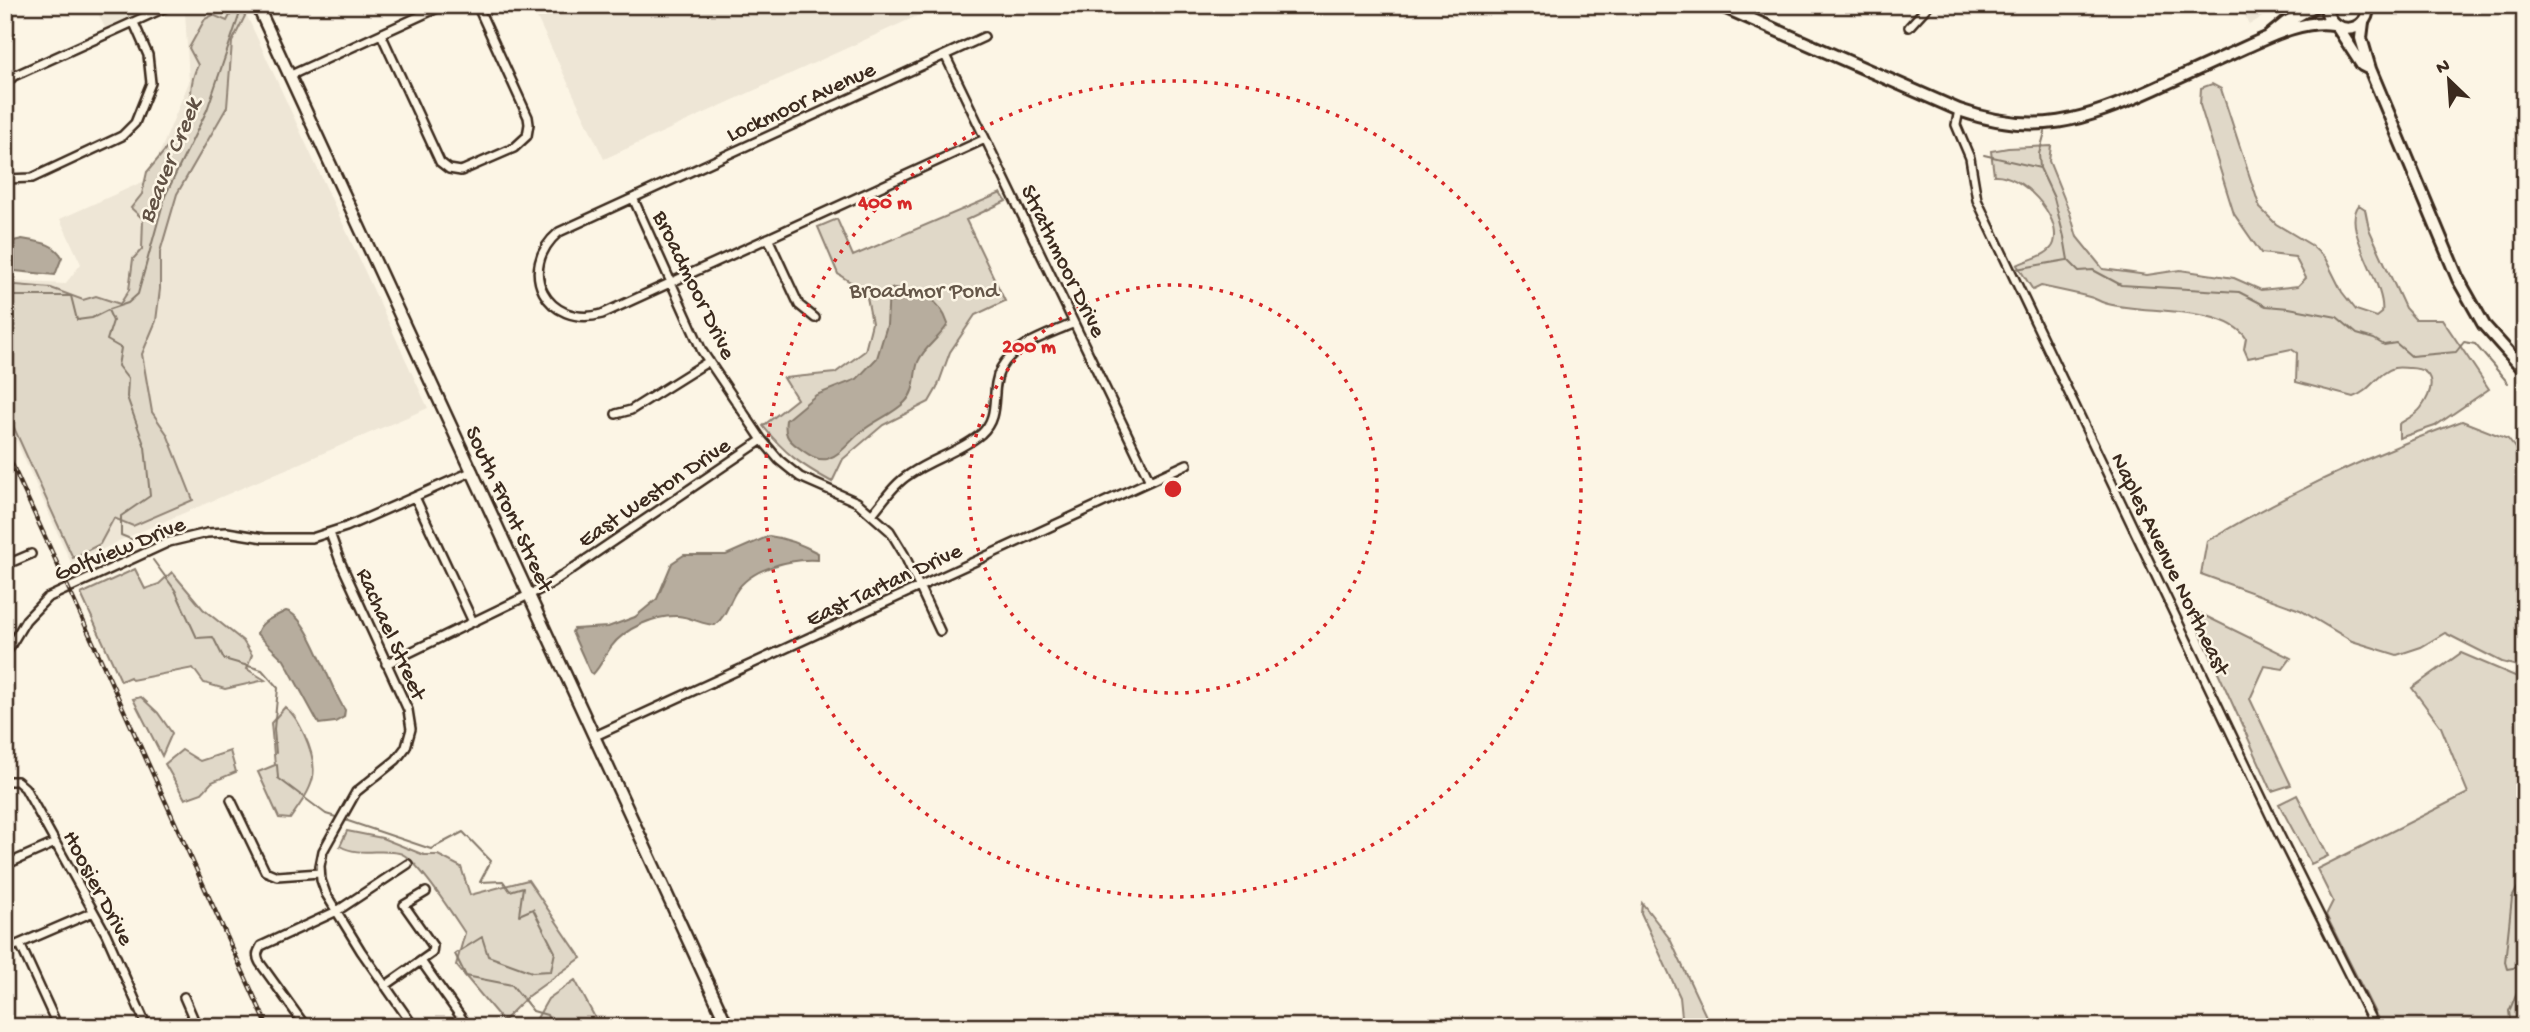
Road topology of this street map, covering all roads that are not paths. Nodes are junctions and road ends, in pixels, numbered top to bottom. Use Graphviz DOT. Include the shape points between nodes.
graph roads {
  1 [pos="171,5"];
  2 [pos="257,5"];
  3 [pos="444,5"];
  4 [pos="477,5"];
  5 [pos="1719,5"];
  6 [pos="1929,5"];
  7 [pos="2316,5"];
  8 [pos="2326,5"];
  9 [pos="2379,5"];
  10 [pos="2366,15"];
  11 [pos="134,23"];
  12 [pos="2335,26"];
  13 [pos="1909,27"];
  14 [pos="381,34"];
  15 [pos="984,37"];
  16 [pos="2266,38"];
  17 [pos="945,55"];
  18 [pos="5,63"];
  19 [pos="2370,69"];
  20 [pos="289,76"];
  21 [pos="8,79"];
  22 [pos="1959,110"];
  23 [pos="985,139"];
  24 [pos="5,180"];
  25 [pos="633,198"];
  26 [pos="768,238"];
  27 [pos="672,282"];
  28 [pos="815,318"];
  29 [pos="1074,323"];
  30 [pos="709,361"];
  31 [pos="2525,371"];
  32 [pos="616,414"];
  33 [pos="762,440"];
  34 [pos="1187,464"];
  35 [pos="473,471"];
  36 [pos="1150,481"];
  37 [pos="415,497"];
  38 [pos="873,513"];
  39 [pos="330,533"];
  40 [pos="31,554"];
  41 [pos="5,565"];
  42 [pos="920,587"];
  43 [pos="530,595"];
  44 [pos="473,622"];
  45 [pos="940,631"];
  46 [pos="5,655"];
  47 [pos="386,664"];
  48 [pos="595,736"];
  49 [pos="5,781"];
  50 [pos="231,800"];
  51 [pos="55,843"];
  52 [pos="408,863"];
  53 [pos="5,865"];
  54 [pos="320,873"];
  55 [pos="426,892"];
  56 [pos="337,911"];
  57 [pos="93,912"];
  58 [pos="20,944"];
  59 [pos="5,950"];
  60 [pos="421,961"];
  61 [pos="385,986"];
  62 [pos="184,997"];
  63 [pos="58,1027"];
  64 [pos="147,1027"];
  65 [pos="197,1027"];
  66 [pos="306,1027"];
  67 [pos="414,1027"];
  68 [pos="468,1027"];
  69 [pos="728,1027"];
  70 [pos="2375,1027"];
  1 -- 11 [label="street"];
  2 -- 20 [label="street, South Front Street"];
  3 -- 14 [label="street"];
  4 -- 14 [label="street" via="528,117 529,130 520,145 465,170 449,169 438,158"];
  5 -- 22 [label="main road"];
  6 -- 13 [label="street"];
  7 -- 16 [label="main road"];
  8 -- 12 [label="main road" via="2328,19"];
  9 -- 10 [label="main road"];
  10 -- 12 [label="main road" via="2352,29"];
  10 -- 19 [label="main road" via="2361,38"];
  11 -- 21 [label="street"];
  11 -- 24 [label="street" via="148,55 151,83 135,124 122,136 32,177"];
  12 -- 16 [label="main road" via="2307,24"];
  12 -- 19 [label="main road" via="2362,65"];
  14 -- 20 [label="street"];
  15 -- 17 [label="street, Lockmoor Avenue"];
  16 -- 22 [label="main road" via="2080,119 2015,123"];
  17 -- 23 [label="street, Strathmoor Drive"];
  17 -- 25 [label="street, Lockmoor Avenue"];
  18 -- 21 [label="street"];
  19 -- 31 [label="main road" via="2458,279 2484,325"];
  20 -- 35 [label="street, South Front Street"];
  22 -- 70 [label="street, Naples Avenue Northeast" via="1956,125 1970,158 1977,200"];
  23 -- 26 [label="street, Lockmoor Avenue"];
  23 -- 29 [label="street, Strathmoor Drive"];
  25 -- 27 [label="street, Broadmoor Drive"];
  25 -- 27 [label="street, Lockmoor Avenue" via="548,241 537,267 542,292 568,314 591,317"];
  26 -- 27 [label="street, Lockmoor Avenue"];
  26 -- 28 [label="street" via="799,305"];
  27 -- 30 [label="street, Broadmoor Drive"];
  29 -- 36 [label="street, Strathmoor Drive"];
  29 -- 38 [label="street" via="1008,358 997,381 994,414 982,433 909,474"];
  30 -- 32 [label="street" via="631,411"];
  30 -- 33 [label="street, Broadmoor Drive"];
  33 -- 38 [label="street, Broadmoor Drive" via="800,477 846,495"];
  33 -- 43 [label="street, East Weston Drive"];
  34 -- 36 [label="street, East Tartan Drive"];
  35 -- 37 [label="street, Golfview Drive"];
  35 -- 43 [label="street, South Front Street"];
  36 -- 42 [label="street, East Tartan Drive"];
  37 -- 39 [label="street, Golfview Drive"];
  37 -- 44 [label="street"];
  38 -- 42 [label="street, Broadmoor Drive" via="898,542"];
  39 -- 46 [label="street, Golfview Drive" via="290,540 207,533 169,542 47,598 26,620"];
  39 -- 47 [label="street, Rachael Street"];
  40 -- 41 [label="street"];
  42 -- 45 [label="street, Broadmoor Drive"];
  42 -- 48 [label="street, East Tartan Drive"];
  43 -- 44 [label="street, East Weston Drive"];
  43 -- 48 [label="street, South Front Street"];
  44 -- 47 [label="street, East Weston Drive"];
  47 -- 54 [label="street, Rachael Street" via="408,710 409,738 396,760 363,785 350,803 323,851"];
  48 -- 69 [label="street, South Front Street"];
  49 -- 51 [label="street, Hoosier Drive" via="23,786"];
  50 -- 54 [label="street" via="265,871 277,876"];
  51 -- 53 [label="street"];
  51 -- 57 [label="street, Hoosier Drive"];
  52 -- 56 [label="street"];
  54 -- 56 [label="street"];
  55 -- 60 [label="street" via="404,905 433,946 432,953"];
  56 -- 61 [label="street"];
  56 -- 66 [label="street" via="261,946 258,952 260,963"];
  57 -- 58 [label="street"];
  57 -- 64 [label="street, Hoosier Drive"];
  58 -- 59 [label="street"];
  58 -- 63 [label="street"];
  60 -- 61 [label="street"];
  60 -- 68 [label="street"];
  61 -- 67 [label="street"];
  62 -- 65 [label="street"];
}
